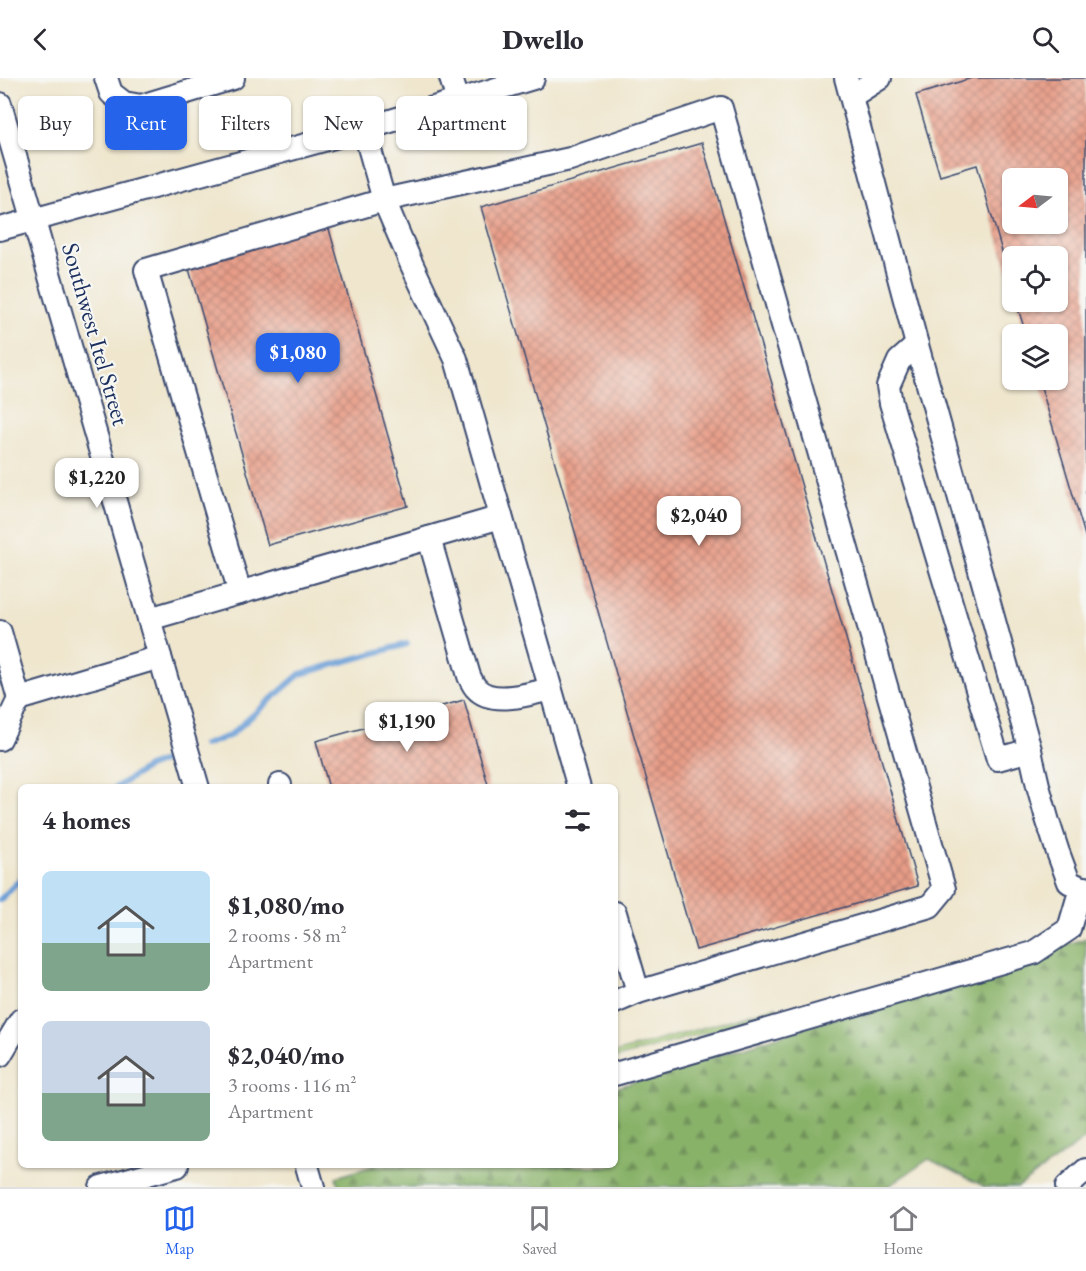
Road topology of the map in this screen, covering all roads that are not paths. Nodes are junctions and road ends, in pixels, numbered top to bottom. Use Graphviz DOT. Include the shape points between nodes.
graph roads {
  1 [pos="106,78"];
  2 [pos="233,78"];
  3 [pos="451,78"];
  4 [pos="880,78"];
  5 [pos="524,79"];
  6 [pos="849,87"];
  7 [pos="456,96"];
  8 [pos="473,96"];
  9 [pos="0,104"];
  10 [pos="303,146"];
  11 [pos="370,150"];
  12 [pos="384,200"];
  13 [pos="34,219"];
  14 [pos="0,230"];
  15 [pos="917,345"];
  16 [pos="501,517"];
  17 [pos="429,538"];
  18 [pos="240,593"];
  19 [pos="149,618"];
  20 [pos="0,632"];
  21 [pos="160,657"];
  22 [pos="550,689"];
  23 [pos="19,699"];
  24 [pos="0,739"];
  25 [pos="1030,750"];
  26 [pos="197,784"];
  27 [pos="578,784"];
  28 [pos="1084,888"];
  29 [pos="618,923"];
  30 [pos="638,992"];
  31 [pos="618,1001"];
  32 [pos="18,1025"];
  33 [pos="0,1055"];
  34 [pos="618,1073"];
  35 [pos="170,1168"];
  36 [pos="308,1168"];
  37 [pos="1086,1170"];
  38 [pos="101,1187"];
  39 [pos="313,1187"];
  40 [pos="1067,1187"];
  1 -- 2 [label="street" via="111,93 124,103 141,106"];
  3 -- 7 [label="street"];
  4 -- 6 [label="street"];
  5 -- 8 [label="street"];
  6 -- 15 [label="street"];
  9 -- 13 [label="street, Southwest Itel Street"];
  10 -- 13 [label="street"];
  11 -- 12 [label="street"];
  12 -- 16 [label="street" via="456,359"];
  12 -- 18 [label="street" via="146,270"];
  12 -- 30 [label="street" via="570,159 721,108 944,889 930,906"];
  13 -- 14 [label="street"];
  13 -- 19 [label="street, Southwest Itel Street"];
  15 -- 25 [label="street"];
  15 -- 25 [label="street" via="899,361 888,386 891,403 998,759"];
  16 -- 17 [label="street"];
  16 -- 22 [label="street"];
  17 -- 18 [label="street"];
  17 -- 22 [label="street" via="469,676 477,690 492,697 516,698"];
  18 -- 19 [label="street"];
  19 -- 21 [label="street, Southwest Itel Street"];
  20 -- 23 [label="street"];
  21 -- 23 [label="street"];
  21 -- 26 [label="street, Southwest Itel Street"];
  22 -- 27 [label="street"];
  23 -- 24 [label="street"];
  25 -- 28 [label="street" via="1036,783 1069,882"];
  28 -- 34 [label="street" via="1069,929 1033,953"];
  29 -- 30 [label="street"];
  30 -- 31 [label="street"];
  32 -- 33 [label="street"];
  35 -- 38 [label="street"];
  36 -- 39 [label="street"];
  37 -- 40 [label="street"];
}
